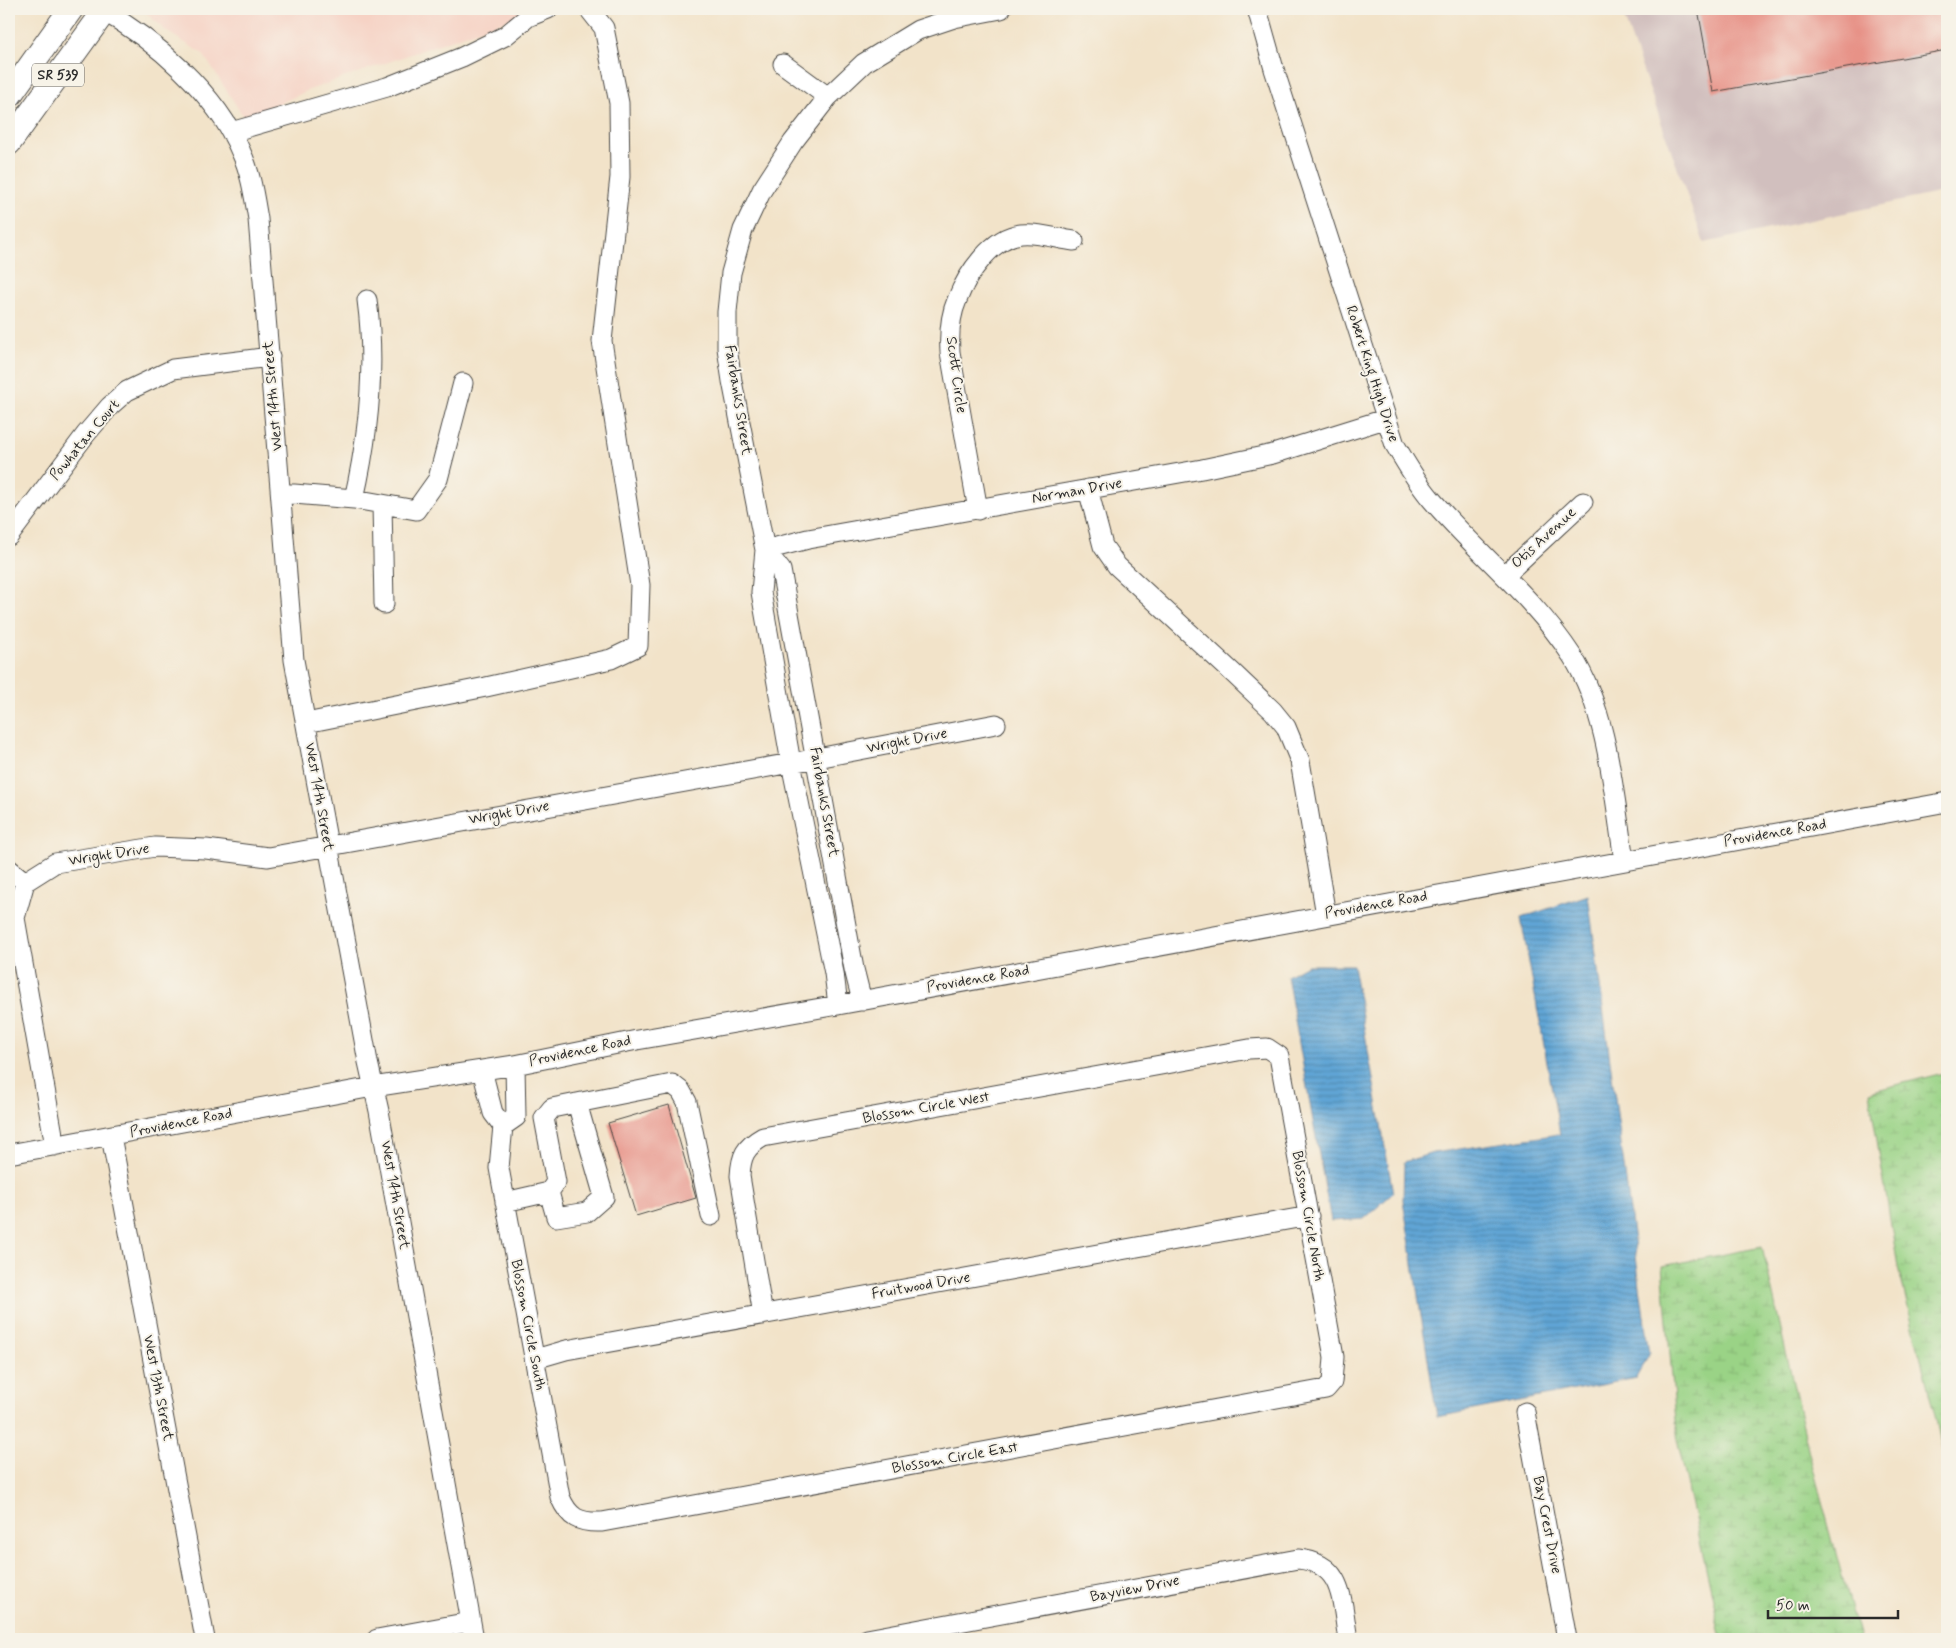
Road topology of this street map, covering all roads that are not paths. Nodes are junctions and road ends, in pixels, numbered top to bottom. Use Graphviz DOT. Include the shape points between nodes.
graph roads {
  1 [pos="71,9"];
  2 [pos="548,9"];
  3 [pos="588,9"];
  4 [pos="1001,9"];
  5 [pos="1257,9"];
  6 [pos="104,10"];
  7 [pos="783,64"];
  8 [pos="9,96"];
  9 [pos="828,96"];
  10 [pos="231,132"];
  11 [pos="9,143"];
  12 [pos="1074,241"];
  13 [pos="367,300"];
  14 [pos="270,357"];
  15 [pos="463,383"];
  16 [pos="1385,419"];
  17 [pos="1088,489"];
  18 [pos="282,493"];
  19 [pos="354,499"];
  20 [pos="1583,502"];
  21 [pos="382,504"];
  22 [pos="978,510"];
  23 [pos="9,536"];
  24 [pos="765,550"];
  25 [pos="1506,574"];
  26 [pos="384,604"];
  27 [pos="306,723"];
  28 [pos="996,724"];
  29 [pos="816,758"];
  30 [pos="791,763"];
  31 [pos="1947,802"];
  32 [pos="328,846"];
  33 [pos="1624,860"];
  34 [pos="9,869"];
  35 [pos="25,882"];
  36 [pos="1326,915"];
  37 [pos="862,1000"];
  38 [pos="838,1005"];
  39 [pos="1275,1052"];
  40 [pos="515,1065"];
  41 [pos="482,1070"];
  42 [pos="373,1087"];
  43 [pos="577,1103"];
  44 [pos="503,1126"];
  45 [pos="111,1136"];
  46 [pos="55,1146"];
  47 [pos="9,1154"];
  48 [pos="549,1192"];
  49 [pos="505,1202"];
  50 [pos="712,1216"];
  51 [pos="1309,1216"];
  52 [pos="763,1315"];
  53 [pos="535,1359"];
  54 [pos="1332,1382"];
  55 [pos="1525,1412"];
  56 [pos="575,1518"];
  57 [pos="472,1631"];
  58 [pos="205,1639"];
  59 [pos="377,1639"];
  60 [pos="867,1639"];
  61 [pos="1348,1639"];
  62 [pos="1567,1639"];
  1 -- 8 [label="main road, SR 539"];
  2 -- 10 [label="street" via="528,17 505,36 462,58 387,86"];
  3 -- 27 [label="street" via="604,28 620,103 620,177 602,341 640,585 638,646 612,659"];
  4 -- 9 [label="street, Fairbanks Street" via="954,18 918,30 864,63"];
  5 -- 16 [label="street, Robert King High Drive"];
  6 -- 10 [label="street, West 14th Street" via="166,56 198,86"];
  6 -- 11 [label="main road, SR 539"];
  7 -- 9 [label="street"];
  9 -- 24 [label="street, Fairbanks Street" via="762,190 743,230 732,273 727,348"];
  10 -- 14 [label="street, West 14th Street" via="252,183"];
  12 -- 22 [label="street, Scott Circle" via="1023,234 1007,237 990,250 972,272 956,300 949,334 950,352"];
  13 -- 19 [label="street" via="370,407 364,457"];
  14 -- 18 [label="street, West 14th Street"];
  14 -- 23 [label="street, Powhatan Court" via="173,368 127,391 86,434"];
  15 -- 21 [label="street" via="438,480 416,510"];
  16 -- 17 [label="street, Norman Drive" via="1273,454"];
  16 -- 25 [label="street, Robert King High Drive" via="1395,446 1429,498"];
  17 -- 22 [label="street, Norman Drive"];
  17 -- 36 [label="street" via="1103,546 1117,566 1247,686 1286,727 1300,761"];
  18 -- 19 [label="street"];
  18 -- 27 [label="street, West 14th Street" via="294,660"];
  19 -- 21 [label="street"];
  20 -- 25 [label="street, Otis Avenue"];
  21 -- 26 [label="street"];
  22 -- 24 [label="street, Norman Drive"];
  24 -- 29 [label="street, Fairbanks Street" via="782,570"];
  24 -- 30 [label="street, Fairbanks Street" via="761,592"];
  25 -- 33 [label="street, Robert King High Drive" via="1573,657 1591,695 1607,755"];
  27 -- 32 [label="street, West 14th Street"];
  28 -- 29 [label="street, Wright Drive"];
  29 -- 30 [label="street, Wright Drive"];
  29 -- 37 [label="street, Fairbanks Street"];
  30 -- 32 [label="street, Wright Drive"];
  30 -- 38 [label="street, Fairbanks Street"];
  31 -- 33 [label="street, Providence Road"];
  32 -- 35 [label="street, Wright Drive" via="268,857 206,849 155,848 55,863"];
  32 -- 42 [label="street, West 14th Street"];
  33 -- 36 [label="street, Providence Road"];
  34 -- 35 [label="street"];
  35 -- 46 [label="street" via="15,918"];
  36 -- 37 [label="street, Providence Road"];
  37 -- 38 [label="street, Providence Road"];
  38 -- 40 [label="street, Providence Road"];
  39 -- 51 [label="street, Blossom Circle North" via="1279,1056"];
  39 -- 52 [label="street, Blossom Circle West" via="1267,1048 1249,1049 756,1140 741,1157 740,1176"];
  40 -- 41 [label="street, Providence Road"];
  40 -- 44 [label="street" via="516,1118"];
  41 -- 42 [label="street, Providence Road"];
  41 -- 44 [label="street" via="493,1112"];
  42 -- 45 [label="street, Providence Road"];
  42 -- 57 [label="street, West 14th Street"];
  43 -- 48 [label="street" via="552,1108 544,1118 556,1182"];
  43 -- 48 [label="street" via="604,1197 587,1212 556,1217"];
  43 -- 50 [label="street" via="672,1084 681,1091 687,1102"];
  44 -- 49 [label="street, Blossom Circle South" via="499,1168"];
  45 -- 46 [label="street, Providence Road"];
  45 -- 58 [label="street, West 13th Street"];
  46 -- 47 [label="street, Providence Road"];
  48 -- 49 [label="street"];
  49 -- 53 [label="street, Blossom Circle South"];
  51 -- 52 [label="street, Fruitwood Drive"];
  51 -- 54 [label="street, Blossom Circle North" via="1334,1357"];
  52 -- 53 [label="street, Fruitwood Drive" via="566,1350"];
  53 -- 56 [label="street, Blossom Circle South" via="560,1497 566,1512"];
  54 -- 56 [label="street, Blossom Circle East" via="1326,1389 1312,1394 602,1522 588,1523"];
  55 -- 62 [label="street, Bay Crest Drive"];
  57 -- 59 [label="street"];
  60 -- 61 [label="street, Bayview Drive" via="1298,1559 1315,1560 1328,1569 1336,1581"];
}
